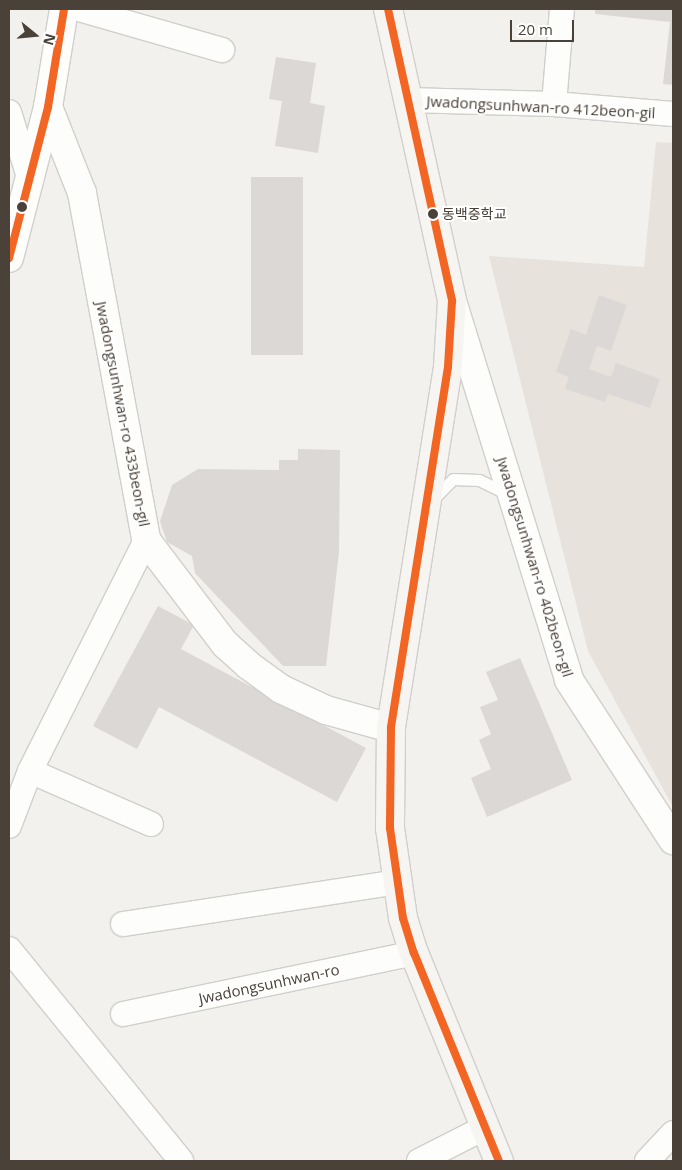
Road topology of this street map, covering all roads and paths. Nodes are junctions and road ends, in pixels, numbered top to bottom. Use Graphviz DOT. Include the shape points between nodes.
graph roads {
  1 [pos="64,9"];
  2 [pos="79,9"];
  3 [pos="388,9"];
  4 [pos="562,9"];
  5 [pos="222,50"];
  6 [pos="408,100"];
  7 [pos="554,104"];
  8 [pos="48,107"];
  9 [pos="9,112"];
  10 [pos="673,114"];
  11 [pos="29,177"];
  12 [pos="9,258"];
  13 [pos="452,301"];
  14 [pos="515,498"];
  15 [pos="427,506"];
  16 [pos="146,540"];
  17 [pos="391,728"];
  18 [pos="30,771"];
  19 [pos="151,824"];
  20 [pos="9,826"];
  21 [pos="673,840"];
  22 [pos="397,882"];
  23 [pos="123,924"];
  24 [pos="9,949"];
  25 [pos="414,953"];
  26 [pos="123,1014"];
  27 [pos="484,1128"];
  28 [pos="673,1132"];
  29 [pos="181,1161"];
  30 [pos="419,1161"];
  31 [pos="499,1161"];
  32 [pos="647,1161"];
  1 -- 8 [label="street"];
  2 -- 5 [label="street"];
  3 -- 6 [label="main road"];
  4 -- 7 [label="street"];
  6 -- 7 [label="street, Jwadongsunhwan-ro 412beon-gil"];
  6 -- 13 [label="main road"];
  7 -- 10 [label="street, Jwadongsunhwan-ro 412beon-gil"];
  8 -- 11 [label="street"];
  8 -- 16 [label="street, Jwadongsunhwan-ro 433beon-gil" via="82,193"];
  9 -- 11 [label="street"];
  11 -- 12 [label="street"];
  13 -- 14 [label="street, Jwadongsunhwan-ro 402beon-gil"];
  13 -- 15 [label="main road"];
  14 -- 15 [label="lane" via="479,480 453,479"];
  14 -- 21 [label="street, Jwadongsunhwan-ro 402beon-gil" via="569,680"];
  15 -- 17 [label="main road"];
  16 -- 17 [label="street, Jwadongsunhwan-ro 433beon-gil" via="225,644 248,665 281,689 326,710"];
  16 -- 18 [label="street"];
  17 -- 22 [label="main road" via="390,828"];
  18 -- 19 [label="street"];
  18 -- 20 [label="street"];
  22 -- 23 [label="street"];
  22 -- 25 [label="main road"];
  24 -- 29 [label="street"];
  25 -- 26 [label="street, Jwadongsunhwan-ro"];
  25 -- 27 [label="main road"];
  27 -- 30 [label="street"];
  27 -- 31 [label="main road"];
  28 -- 32 [label="street"];
}
